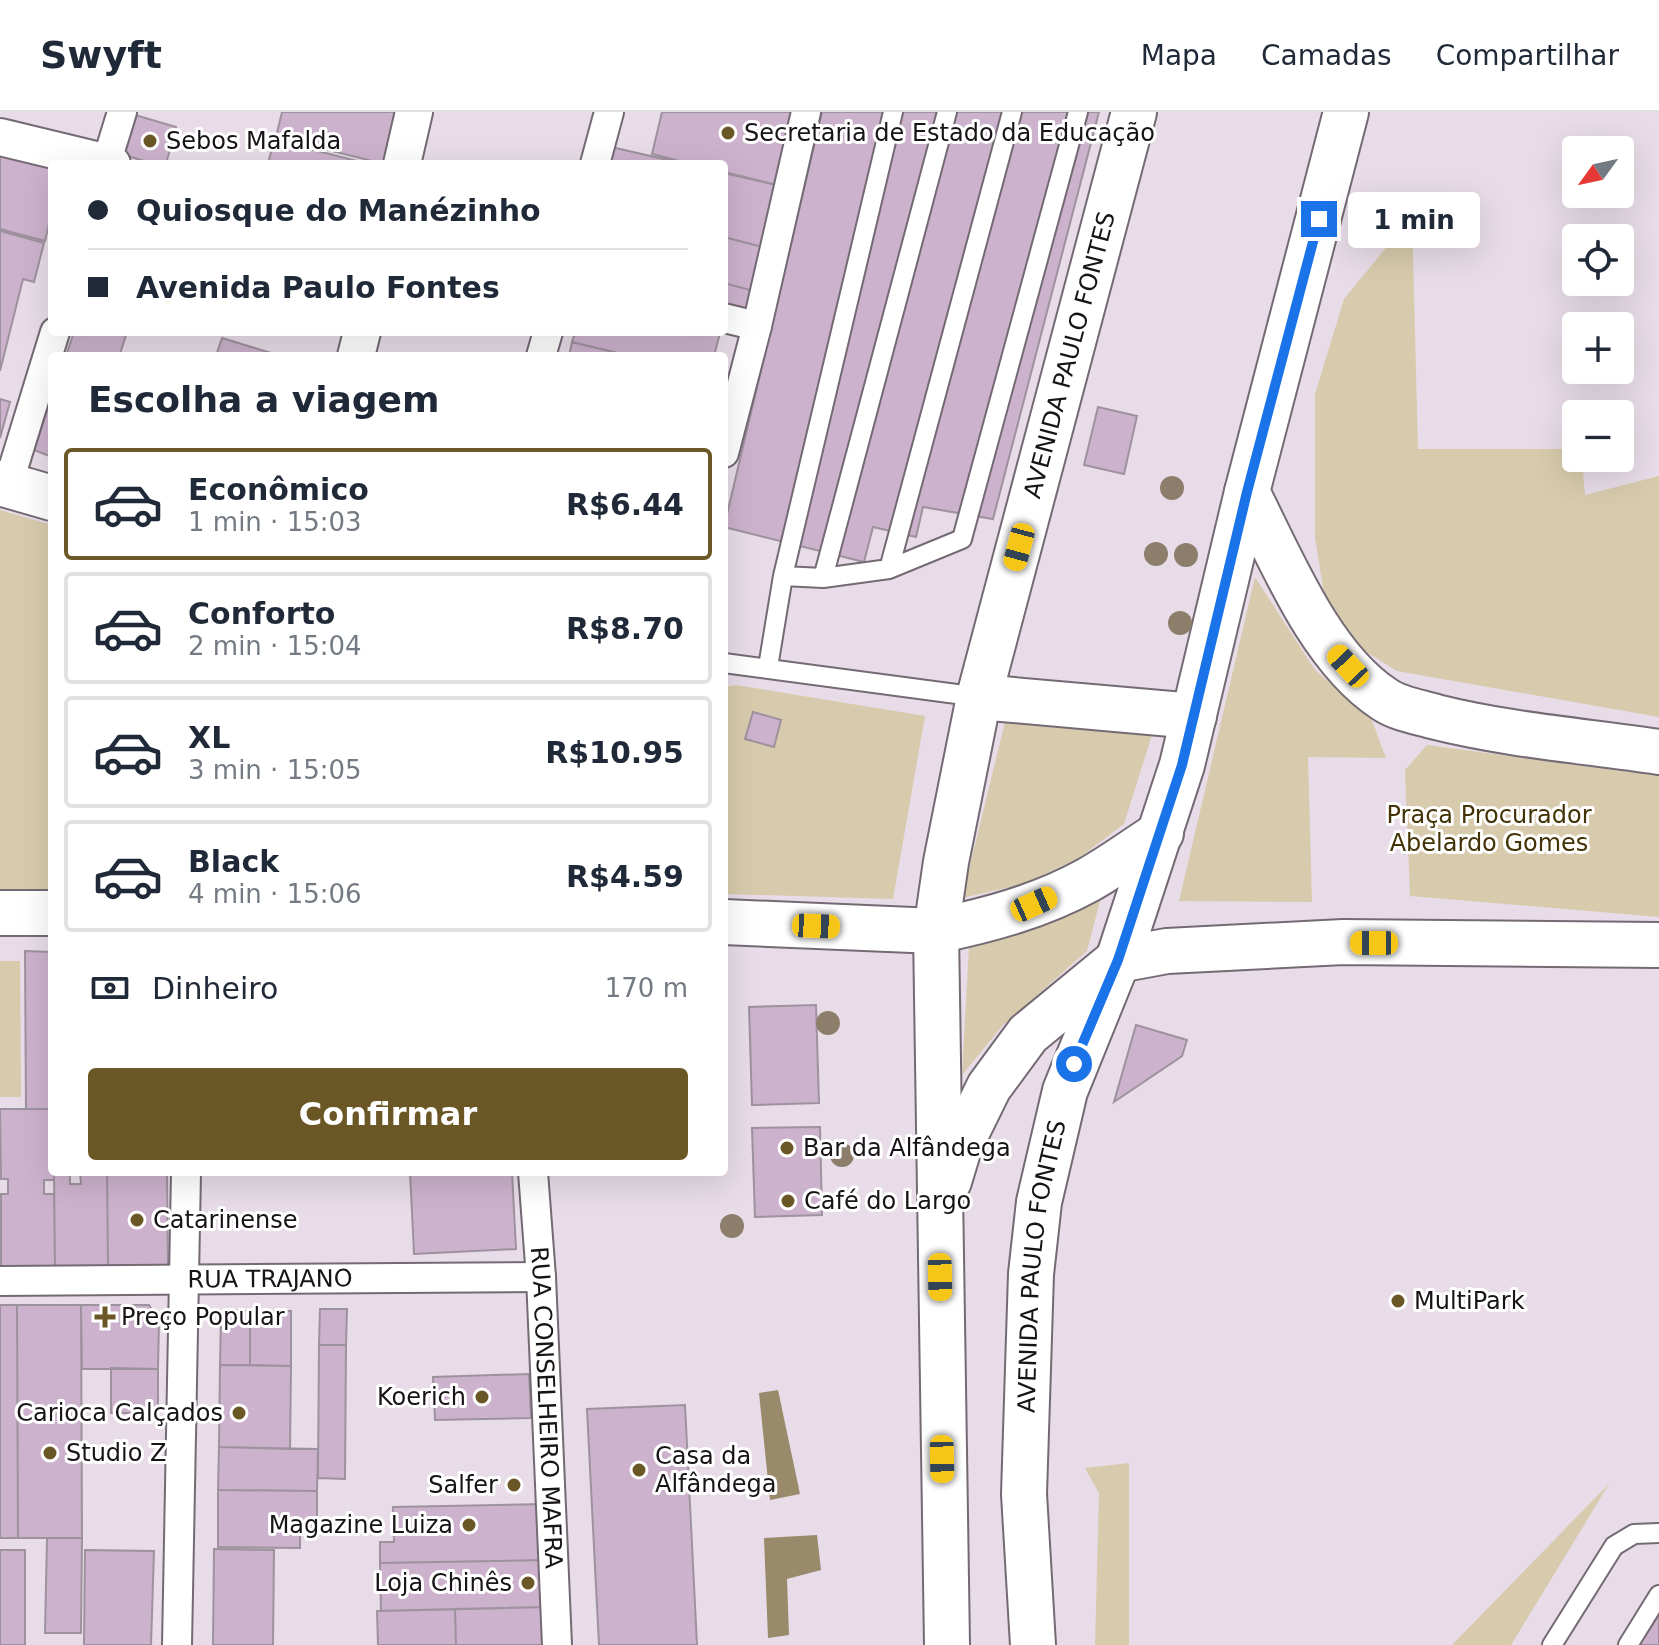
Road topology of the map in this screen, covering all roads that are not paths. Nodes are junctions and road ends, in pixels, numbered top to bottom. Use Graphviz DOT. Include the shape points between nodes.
graph roads {
  1 [pos="122,112"];
  2 [pos="414,112"];
  3 [pos="609,112"];
  4 [pos="806,112"];
  5 [pos="893,112"];
  6 [pos="947,112"];
  7 [pos="1012,112"];
  8 [pos="1078,112"];
  9 [pos="1134,112"];
  10 [pos="1346,112"];
  11 [pos="0,137"];
  12 [pos="92,160"];
  13 [pos="109,160"];
  14 [pos="403,160"];
  15 [pos="596,160"];
  16 [pos="728,319"];
  17 [pos="757,326"];
  18 [pos="48,353"];
  19 [pos="728,438"];
  20 [pos="4,484"];
  21 [pos="1247,492"];
  22 [pos="48,497"];
  23 [pos="889,569"];
  24 [pos="783,576"];
  25 [pos="823,578"];
  26 [pos="728,663"];
  27 [pos="768,667"];
  28 [pos="979,697"];
  29 [pos="1194,716"];
  30 [pos="1659,752"];
  31 [pos="1161,833"];
  32 [pos="0,913"];
  33 [pos="48,913"];
  34 [pos="728,922"];
  35 [pos="936,931"];
  36 [pos="1659,945"];
  37 [pos="1118,960"];
  38 [pos="186,1176"];
  39 [pos="533,1176"];
  40 [pos="939,1214"];
  41 [pos="541,1277"];
  42 [pos="185,1279"];
  43 [pos="0,1281"];
  44 [pos="1659,1533"];
  45 [pos="1659,1595"];
  46 [pos="177,1645"];
  47 [pos="557,1645"];
  48 [pos="947,1645"];
  49 [pos="1033,1645"];
  50 [pos="1552,1645"];
  51 [pos="1628,1645"];
  1 -- 13 [label="street"];
  2 -- 14 [label="street"];
  3 -- 15 [label="street"];
  4 -- 17 [label="street"];
  5 -- 24 [label="lane"];
  6 -- 25 [label="lane"];
  7 -- 23 [label="lane"];
  8 -- 23 [label="lane" via="962,539"];
  9 -- 28 [label="main road, AVENIDA PAULO FONTES"];
  10 -- 21 [label="main road, AVENIDA PAULO FONTES"];
  11 -- 12 [label="street"];
  16 -- 17 [label="street"];
  17 -- 19 [label="street"];
  18 -- 20 [label="street"];
  20 -- 22 [label="main road"];
  21 -- 29 [label="main road, AVENIDA PAULO FONTES"];
  21 -- 30 [label="main road" via="1335,652 1384,700 1450,720"];
  23 -- 25 [label="lane"];
  24 -- 25 [label="lane"];
  24 -- 27 [label="lane"];
  26 -- 27 [label="lane"];
  27 -- 28 [label="lane"];
  28 -- 29 [label="main road"];
  28 -- 35 [label="main road, AVENIDA PAULO FONTES"];
  29 -- 31 [label="main road, AVENIDA PAULO FONTES"];
  31 -- 35 [label="main road" via="1088,880 1034,904"];
  31 -- 37 [label="main road, AVENIDA PAULO FONTES"];
  32 -- 33 [label="main road"];
  34 -- 35 [label="main road"];
  35 -- 40 [label="main road, AVENIDA PAULO FONTES"];
  36 -- 37 [label="main road" via="1343,942 1167,951"];
  37 -- 40 [label="main road" via="1028,1034 989,1087 959,1148"];
  37 -- 49 [label="main road, AVENIDA PAULO FONTES" via="1069,1078 1039,1202 1031,1274 1024,1494"];
  38 -- 42 [label="street"];
  39 -- 41 [label="street, RUA CONSELHEIRO MAFRA"];
  40 -- 48 [label="main road, AVENIDA PAULO FONTES"];
  41 -- 42 [label="street, RUA TRAJANO"];
  41 -- 47 [label="street, RUA CONSELHEIRO MAFRA"];
  42 -- 43 [label="street, RUA TRAJANO"];
  42 -- 46 [label="street"];
  44 -- 50 [label="lane" via="1634,1534 1614,1546"];
  45 -- 51 [label="lane"];
}
